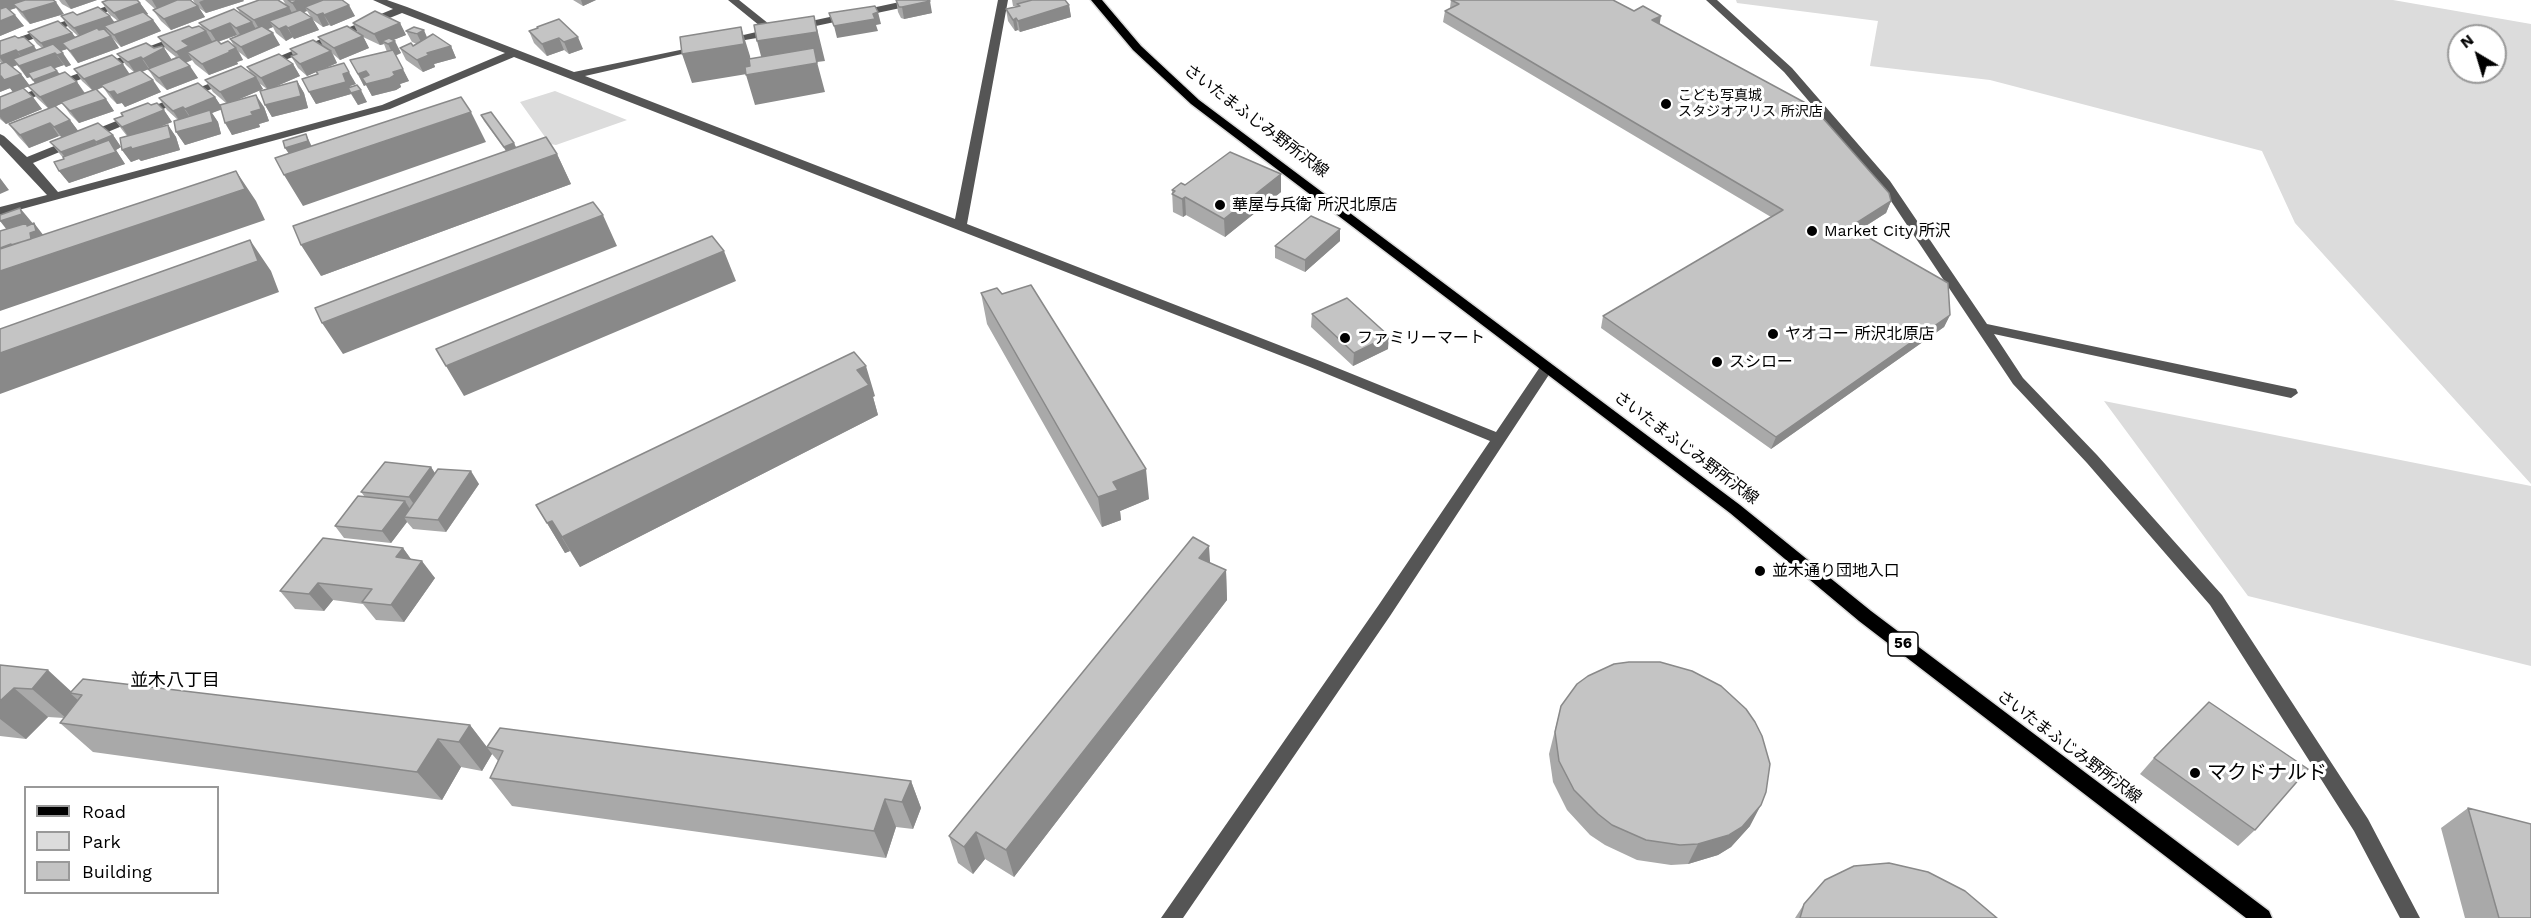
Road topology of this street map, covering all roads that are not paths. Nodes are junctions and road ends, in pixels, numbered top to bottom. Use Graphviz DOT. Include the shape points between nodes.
graph roads {
  1 [pos="134,0"];
  2 [pos="378,0"];
  3 [pos="733,0"];
  4 [pos="924,0"];
  5 [pos="1003,0"];
  6 [pos="1095,0"];
  7 [pos="1711,0"];
  8 [pos="403,9"];
  9 [pos="774,32"];
  10 [pos="188,34"];
  11 [pos="0,48"];
  12 [pos="512,54"];
  13 [pos="256,68"];
  14 [pos="571,76"];
  15 [pos="234,77"];
  16 [pos="0,107"];
  17 [pos="0,138"];
  18 [pos="25,162"];
  19 [pos="55,196"];
  20 [pos="0,211"];
  21 [pos="960,226"];
  22 [pos="1981,327"];
  23 [pos="1547,367"];
  24 [pos="2291,393"];
  25 [pos="1499,439"];
  26 [pos="1171,918"];
  27 [pos="2262,918"];
  28 [pos="2410,918"];
  1 -- 11 [label="street"];
  2 -- 8 [label="street"];
  3 -- 9 [label="street"];
  4 -- 9 [label="street"];
  5 -- 21 [label="street"];
  6 -- 23 [label="main road, さいたまふじみ野所沢線 / 56" via="1137,48 1195,102"];
  7 -- 22 [label="street" via="1788,70 1886,184"];
  8 -- 12 [label="street"];
  8 -- 13 [label="street"];
  9 -- 14 [label="street"];
  10 -- 16 [label="street"];
  12 -- 14 [label="street"];
  12 -- 19 [label="street" via="386,107"];
  14 -- 21 [label="street"];
  15 -- 18 [label="street"];
  17 -- 18 [label="street"];
  18 -- 19 [label="street"];
  19 -- 20 [label="street"];
  21 -- 25 [label="street"];
  22 -- 24 [label="street"];
  22 -- 28 [label="street" via="2018,381 2217,600 2361,825"];
  23 -- 25 [label="street"];
  23 -- 27 [label="main road, さいたまふじみ野所沢線 / 56" via="1735,509 1865,616"];
  25 -- 26 [label="street"];
}
